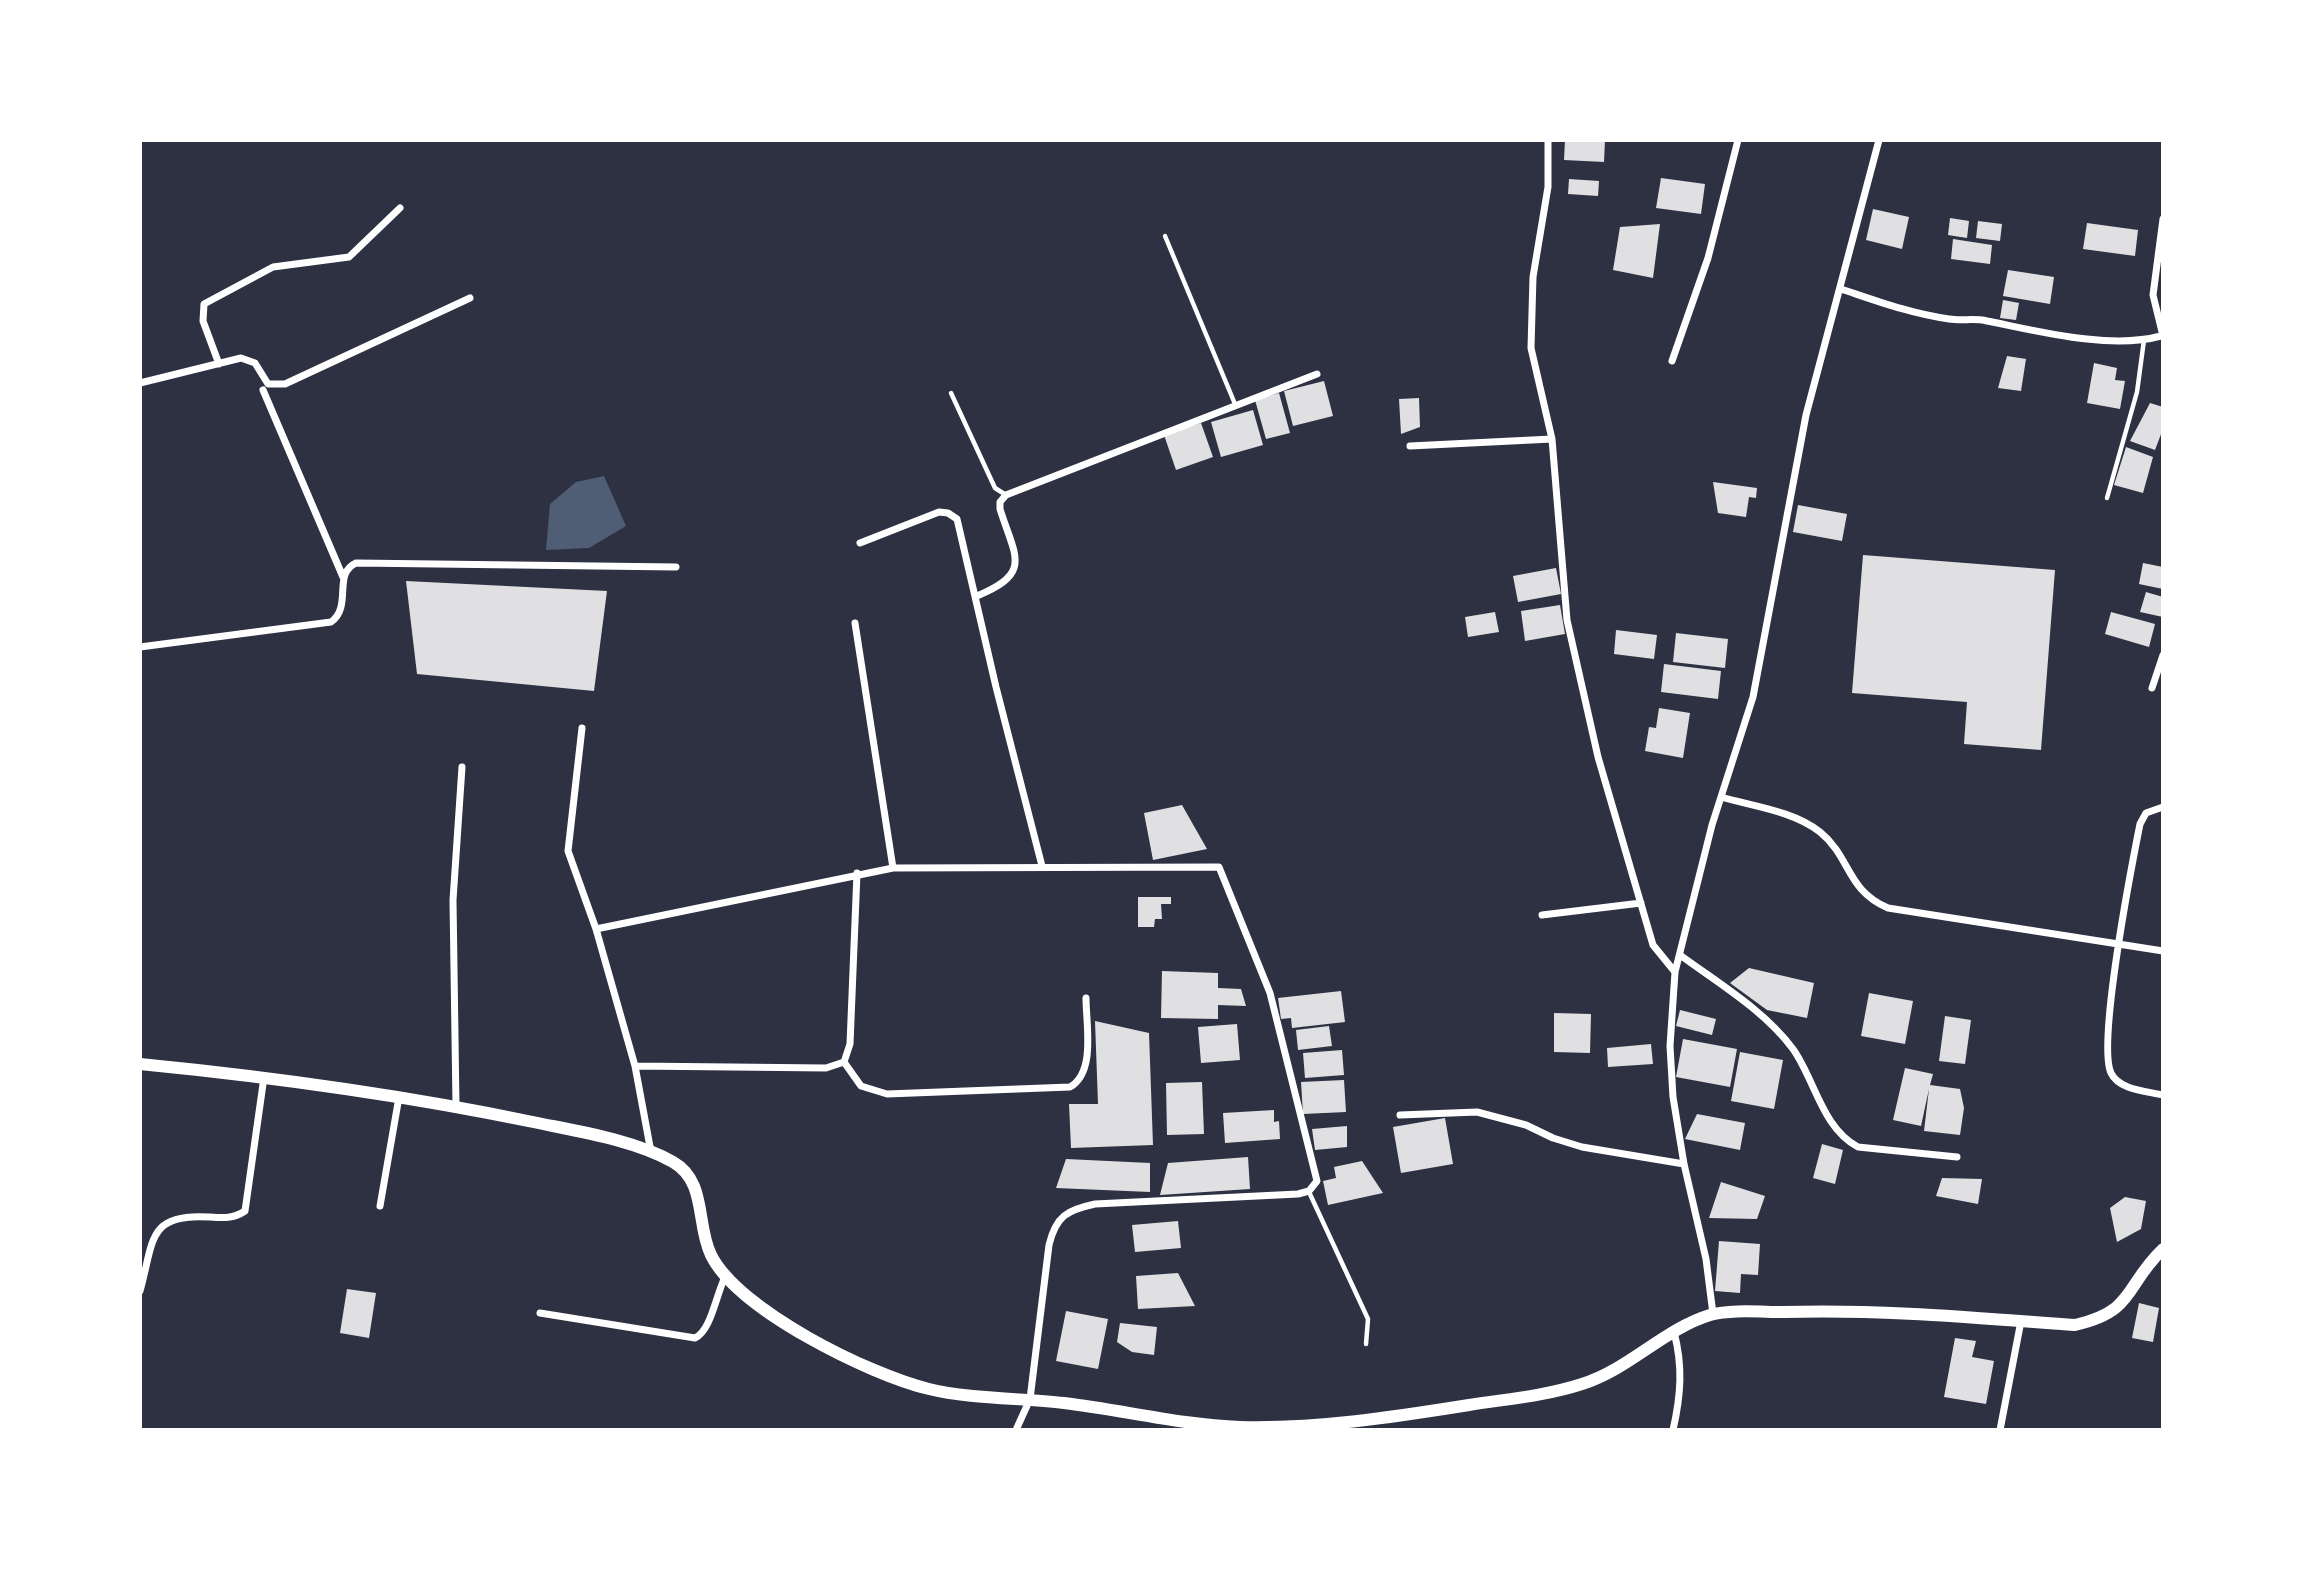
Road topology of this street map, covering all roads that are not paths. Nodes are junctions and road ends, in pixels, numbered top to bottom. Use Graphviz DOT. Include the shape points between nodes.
graph roads {
  1 [pos="1548,140"];
  2 [pos="1738,140"];
  3 [pos="1879,140"];
  4 [pos="400,208"];
  5 [pos="2163,219"];
  6 [pos="1165,236"];
  7 [pos="1841,289"];
  8 [pos="470,298"];
  9 [pos="2162,336"];
  10 [pos="2144,340"];
  11 [pos="1672,361"];
  12 [pos="219,364"];
  13 [pos="1317,373"];
  14 [pos="140,383"];
  15 [pos="263,390"];
  16 [pos="951,393"];
  17 [pos="1235,404"];
  18 [pos="1552,439"];
  19 [pos="1410,446"];
  20 [pos="1006,495"];
  21 [pos="2107,498"];
  22 [pos="860,543"];
  23 [pos="676,567"];
  24 [pos="343,577"];
  25 [pos="977,597"];
  26 [pos="855,623"];
  27 [pos="140,647"];
  28 [pos="2163,654"];
  29 [pos="2152,688"];
  30 [pos="582,728"];
  31 [pos="462,767"];
  32 [pos="1721,797"];
  33 [pos="2163,807"];
  34 [pos="1042,866"];
  35 [pos="893,868"];
  36 [pos="857,873"];
  37 [pos="1641,903"];
  38 [pos="1542,915"];
  39 [pos="596,929"];
  40 [pos="2120,944"];
  41 [pos="2163,951"];
  42 [pos="1680,955"];
  43 [pos="1675,972"];
  44 [pos="1086,998"];
  45 [pos="844,1062"];
  46 [pos="140,1064"];
  47 [pos="635,1066"];
  48 [pos="264,1076"];
  49 [pos="2163,1095"];
  50 [pos="399,1097"];
  51 [pos="456,1106"];
  52 [pos="1400,1115"];
  53 [pos="651,1153"];
  54 [pos="1957,1157"];
  55 [pos="1684,1164"];
  56 [pos="1308,1191"];
  57 [pos="380,1206"];
  58 [pos="2163,1249"];
  59 [pos="724,1277"];
  60 [pos="140,1291"];
  61 [pos="540,1313"];
  62 [pos="1713,1314"];
  63 [pos="2021,1321"];
  64 [pos="1674,1332"];
  65 [pos="1366,1344"];
  66 [pos="1030,1399"];
  67 [pos="1378,1424"];
  68 [pos="1016,1430"];
  69 [pos="1673,1430"];
  70 [pos="2000,1430"];
  1 -- 18 [label="street" via="1548,187 1533,277 1531,348"];
  2 -- 11 [label="street" via="1708,258"];
  3 -- 7 [label="street"];
  4 -- 12 [label="street" via="349,257 273,267 204,304 203,321"];
  5 -- 9 [label="street" via="2153,295"];
  6 -- 17 [label="lane"];
  7 -- 10 [label="street" via="1910,312 1951,319 2113,341"];
  7 -- 32 [label="street" via="1805,415 1753,698"];
  8 -- 12 [label="street" via="285,384 268,384 249,359"];
  9 -- 10 [label="street"];
  10 -- 21 [label="lane" via="2137,392"];
  12 -- 14 [label="street"];
  13 -- 17 [label="street"];
  15 -- 24 [label="street"];
  16 -- 20 [label="lane" via="995,488"];
  17 -- 20 [label="street"];
  18 -- 19 [label="street"];
  18 -- 37 [label="street" via="1567,620 1598,757"];
  20 -- 25 [label="street" via="1000,509 1016,562 1014,572 1004,586"];
  22 -- 25 [label="street" via="939,512 948,513 961,529"];
  23 -- 24 [label="street" via="356,563"];
  24 -- 27 [label="street" via="344,605 331,622"];
  25 -- 34 [label="street"];
  26 -- 35 [label="street"];
  28 -- 29 [label="street"];
  30 -- 39 [label="street" via="568,851"];
  31 -- 51 [label="street" via="453,900"];
  32 -- 40 [label="street" via="1818,830 1833,845 1863,894 1888,908"];
  32 -- 42 [label="street"];
  33 -- 40 [label="street" via="2146,813 2140,824"];
  34 -- 35 [label="street"];
  34 -- 56 [label="street" via="1219,867 1270,993 1316,1171 1317,1181"];
  35 -- 36 [label="street"];
  36 -- 39 [label="street"];
  36 -- 45 [label="street" via="850,1044"];
  37 -- 38 [label="street"];
  37 -- 43 [label="street" via="1653,945"];
  39 -- 47 [label="street"];
  40 -- 41 [label="street"];
  40 -- 49 [label="street" via="2107,1059 2111,1074 2120,1084"];
  42 -- 43 [label="street"];
  42 -- 54 [label="street" via="1776,1029 1846,1140 1858,1147"];
  43 -- 55 [label="street" via="1670,1046"];
  44 -- 45 [label="street" via="1086,1068 1081,1081 1070,1087 887,1094 860,1087"];
  45 -- 47 [label="street" via="826,1068"];
  46 -- 48 [label="street"];
  47 -- 53 [label="street"];
  48 -- 50 [label="street"];
  48 -- 60 [label="street" via="245,1211 235,1218 186,1216 162,1224"];
  50 -- 51 [label="street"];
  50 -- 57 [label="street"];
  51 -- 53 [label="street" via="590,1134"];
  52 -- 55 [label="street" via="1477,1112 1582,1147"];
  53 -- 59 [label="street" via="688,1173 710,1254"];
  55 -- 62 [label="street" via="1706,1259"];
  56 -- 65 [label="lane" via="1368,1319"];
  56 -- 66 [label="street" via="1095,1205 1062,1215 1049,1245"];
  58 -- 63 [label="street" via="2121,1306 2101,1319 2075,1325"];
  59 -- 61 [label="street" via="709,1324 695,1338"];
  59 -- 66 [label="street" via="763,1311 846,1357 929,1389"];
  62 -- 63 [label="street" via="1859,1310"];
  62 -- 64 [label="street"];
  63 -- 70 [label="street"];
  64 -- 67 [label="street" via="1588,1383"];
  64 -- 69 [label="street" via="1682,1362"];
  66 -- 67 [label="street" via="1239,1427"];
  66 -- 68 [label="street"];
}
